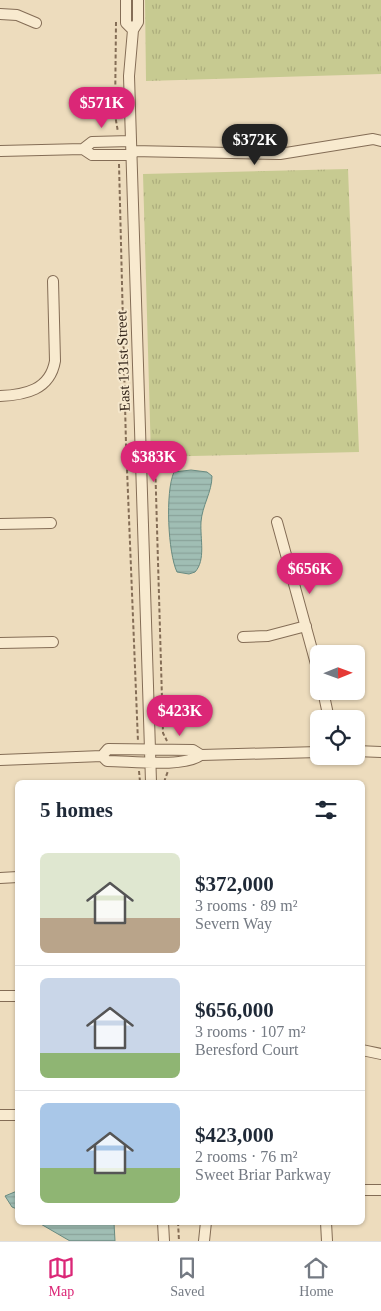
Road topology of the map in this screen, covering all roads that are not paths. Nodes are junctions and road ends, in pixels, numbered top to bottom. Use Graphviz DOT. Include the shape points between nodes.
graph roads {
  1 [pos="126,0"];
  2 [pos="138,0"];
  3 [pos="0,14"];
  4 [pos="36,23"];
  5 [pos="133,30"];
  6 [pos="381,141"];
  7 [pos="83,149"];
  8 [pos="132,149"];
  9 [pos="0,152"];
  10 [pos="53,281"];
  11 [pos="0,396"];
  12 [pos="277,522"];
  13 [pos="50,523"];
  14 [pos="0,524"];
  15 [pos="306,626"];
  16 [pos="243,637"];
  17 [pos="53,642"];
  18 [pos="0,643"];
  19 [pos="311,645"];
  20 [pos="150,749"];
  21 [pos="310,752"];
  22 [pos="365,752"];
  23 [pos="381,752"];
  24 [pos="201,755"];
  25 [pos="102,756"];
  26 [pos="0,760"];
  27 [pos="150,761"];
  28 [pos="151,780"];
  29 [pos="15,877"];
  30 [pos="0,878"];
  31 [pos="0,996"];
  32 [pos="15,996"];
  33 [pos="365,1051"];
  34 [pos="381,1054"];
  35 [pos="0,1115"];
  36 [pos="15,1115"];
  37 [pos="365,1190"];
  38 [pos="381,1190"];
  39 [pos="163,1225"];
  40 [pos="206,1225"];
  41 [pos="326,1225"];
  42 [pos="164,1241"];
  43 [pos="204,1241"];
  44 [pos="327,1241"];
  1 -- 5 [label="street, East 131st Street" via="126,22"];
  2 -- 5 [label="street, East 131st Street" via="138,22"];
  3 -- 4 [label="street" via="18,15"];
  5 -- 8 [label="street, East 131st Street" via="129,76"];
  6 -- 8 [label="street" via="373,139 280,154"];
  7 -- 8 [label="street" via="92,155 119,154"];
  7 -- 8 [label="street" via="92,142 118,141"];
  7 -- 9 [label="street"];
  8 -- 20 [label="street, East 131st Street"];
  10 -- 11 [label="street" via="54,361 51,374 32,392"];
  12 -- 15 [label="street"];
  13 -- 14 [label="street"];
  15 -- 16 [label="street" via="268,636"];
  15 -- 19 [label="street"];
  17 -- 18 [label="street"];
  20 -- 24 [label="street" via="193,750"];
  20 -- 25 [label="street" via="108,749"];
  20 -- 27 [label="street, East 131st Street"];
  21 -- 24 [label="street"];
  22 -- 23 [label="street"];
  24 -- 27 [label="street" via="193,761"];
  25 -- 26 [label="street"];
  25 -- 27 [label="street" via="107,761"];
  27 -- 28 [label="street, East 131st Street"];
  29 -- 30 [label="street"];
  31 -- 32 [label="street"];
  33 -- 34 [label="street"];
  35 -- 36 [label="street"];
  37 -- 38 [label="street"];
  39 -- 42 [label="street"];
  40 -- 43 [label="street"];
  41 -- 44 [label="street"];
}
